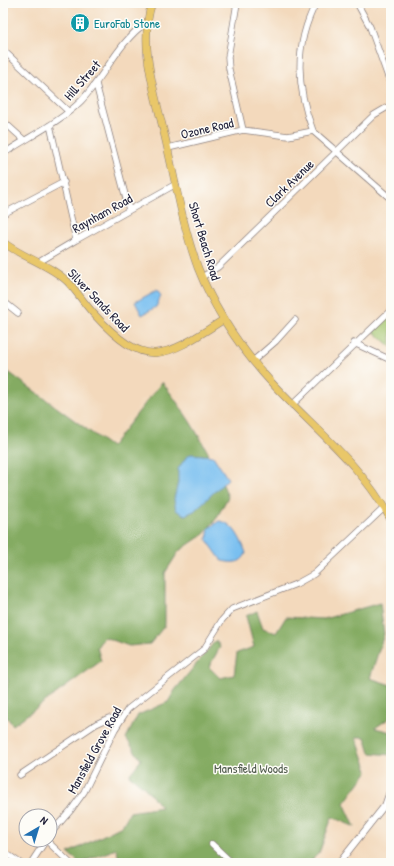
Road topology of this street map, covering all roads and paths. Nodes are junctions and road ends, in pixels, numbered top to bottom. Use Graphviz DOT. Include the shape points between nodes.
graph roads {
  1 [pos="152,3"];
  2 [pos="237,3"];
  3 [pos="316,3"];
  4 [pos="357,3"];
  5 [pos="147,22"];
  6 [pos="3,50"];
  7 [pos="96,84"];
  8 [pos="391,85"];
  9 [pos="391,105"];
  10 [pos="68,112"];
  11 [pos="3,121"];
  12 [pos="50,125"];
  13 [pos="243,130"];
  14 [pos="313,130"];
  15 [pos="24,140"];
  16 [pos="168,148"];
  17 [pos="337,152"];
  18 [pos="3,154"];
  19 [pos="64,182"];
  20 [pos="176,184"];
  21 [pos="391,199"];
  22 [pos="128,210"];
  23 [pos="3,214"];
  24 [pos="76,240"];
  25 [pos="4,245"];
  26 [pos="39,262"];
  27 [pos="202,277"];
  28 [pos="3,301"];
  29 [pos="391,310"];
  30 [pos="18,312"];
  31 [pos="224,320"];
  32 [pos="295,320"];
  33 [pos="354,343"];
  34 [pos="391,360"];
  35 [pos="253,362"];
  36 [pos="292,405"];
  37 [pos="384,508"];
  38 [pos="391,520"];
  39 [pos="119,721"];
  40 [pos="20,775"];
  41 [pos="391,788"];
  42 [pos="58,825"];
  43 [pos="212,844"];
  44 [pos="40,848"];
  45 [pos="54,848"];
  46 [pos="3,851"];
  47 [pos="20,863"];
  48 [pos="30,863"];
  49 [pos="70,863"];
  50 [pos="232,863"];
  51 [pos="340,863"];
  1 -- 5 [label="main road, Short Beach Road"];
  2 -- 13 [label="street" via="228,70"];
  3 -- 14 [label="street" via="307,21 298,69 307,116"];
  4 -- 8 [label="street" via="370,27"];
  5 -- 7 [label="street, Hill Street" via="125,43"];
  5 -- 16 [label="main road, Short Beach Road" via="149,56"];
  6 -- 10 [label="street"];
  7 -- 10 [label="street, Hill Street"];
  7 -- 22 [label="street"];
  9 -- 17 [label="street, Clark Avenue" via="374,115"];
  10 -- 12 [label="street, Hill Street"];
  11 -- 15 [label="street"];
  12 -- 15 [label="street, Hill Street"];
  12 -- 19 [label="street"];
  13 -- 14 [label="street, Ozone Road" via="288,136"];
  13 -- 16 [label="street, Ozone Road"];
  14 -- 17 [label="street"];
  15 -- 18 [label="street, Hill Street"];
  16 -- 20 [label="main road, Short Beach Road"];
  17 -- 21 [label="street"];
  17 -- 27 [label="street, Clark Avenue" via="218,267"];
  19 -- 23 [label="street"];
  19 -- 24 [label="street"];
  20 -- 22 [label="street, Raynham Road"];
  20 -- 27 [label="main road, Short Beach Road" via="185,226"];
  22 -- 24 [label="street, Raynham Road"];
  24 -- 26 [label="street, Raynham Road"];
  25 -- 26 [label="main road, Silver Sands Road"];
  26 -- 31 [label="main road, Silver Sands Road" via="67,282 92,312 121,340 141,351 161,353 179,347"];
  27 -- 31 [label="main road, Short Beach Road"];
  28 -- 30 [label="street"];
  29 -- 33 [label="street"];
  31 -- 35 [label="main road, Short Beach Road"];
  32 -- 35 [label="street"];
  33 -- 34 [label="street"];
  33 -- 36 [label="street"];
  35 -- 36 [label="main road, Short Beach Road"];
  36 -- 37 [label="main road, Short Beach Road" via="349,460"];
  37 -- 38 [label="main road, Short Beach Road"];
  37 -- 39 [label="street, Mansfield Grove Road" via="314,574 296,584 232,609 204,649 136,702"];
  39 -- 40 [label="street" via="109,718 100,722"];
  39 -- 42 [label="street, Mansfield Grove Road" via="84,792"];
  41 -- 51 [label="street" via="386,805"];
  43 -- 50 [label="street"];
  44 -- 48 [label="street"];
  45 -- 49 [label="street"];
  46 -- 47 [label="street"];
}
